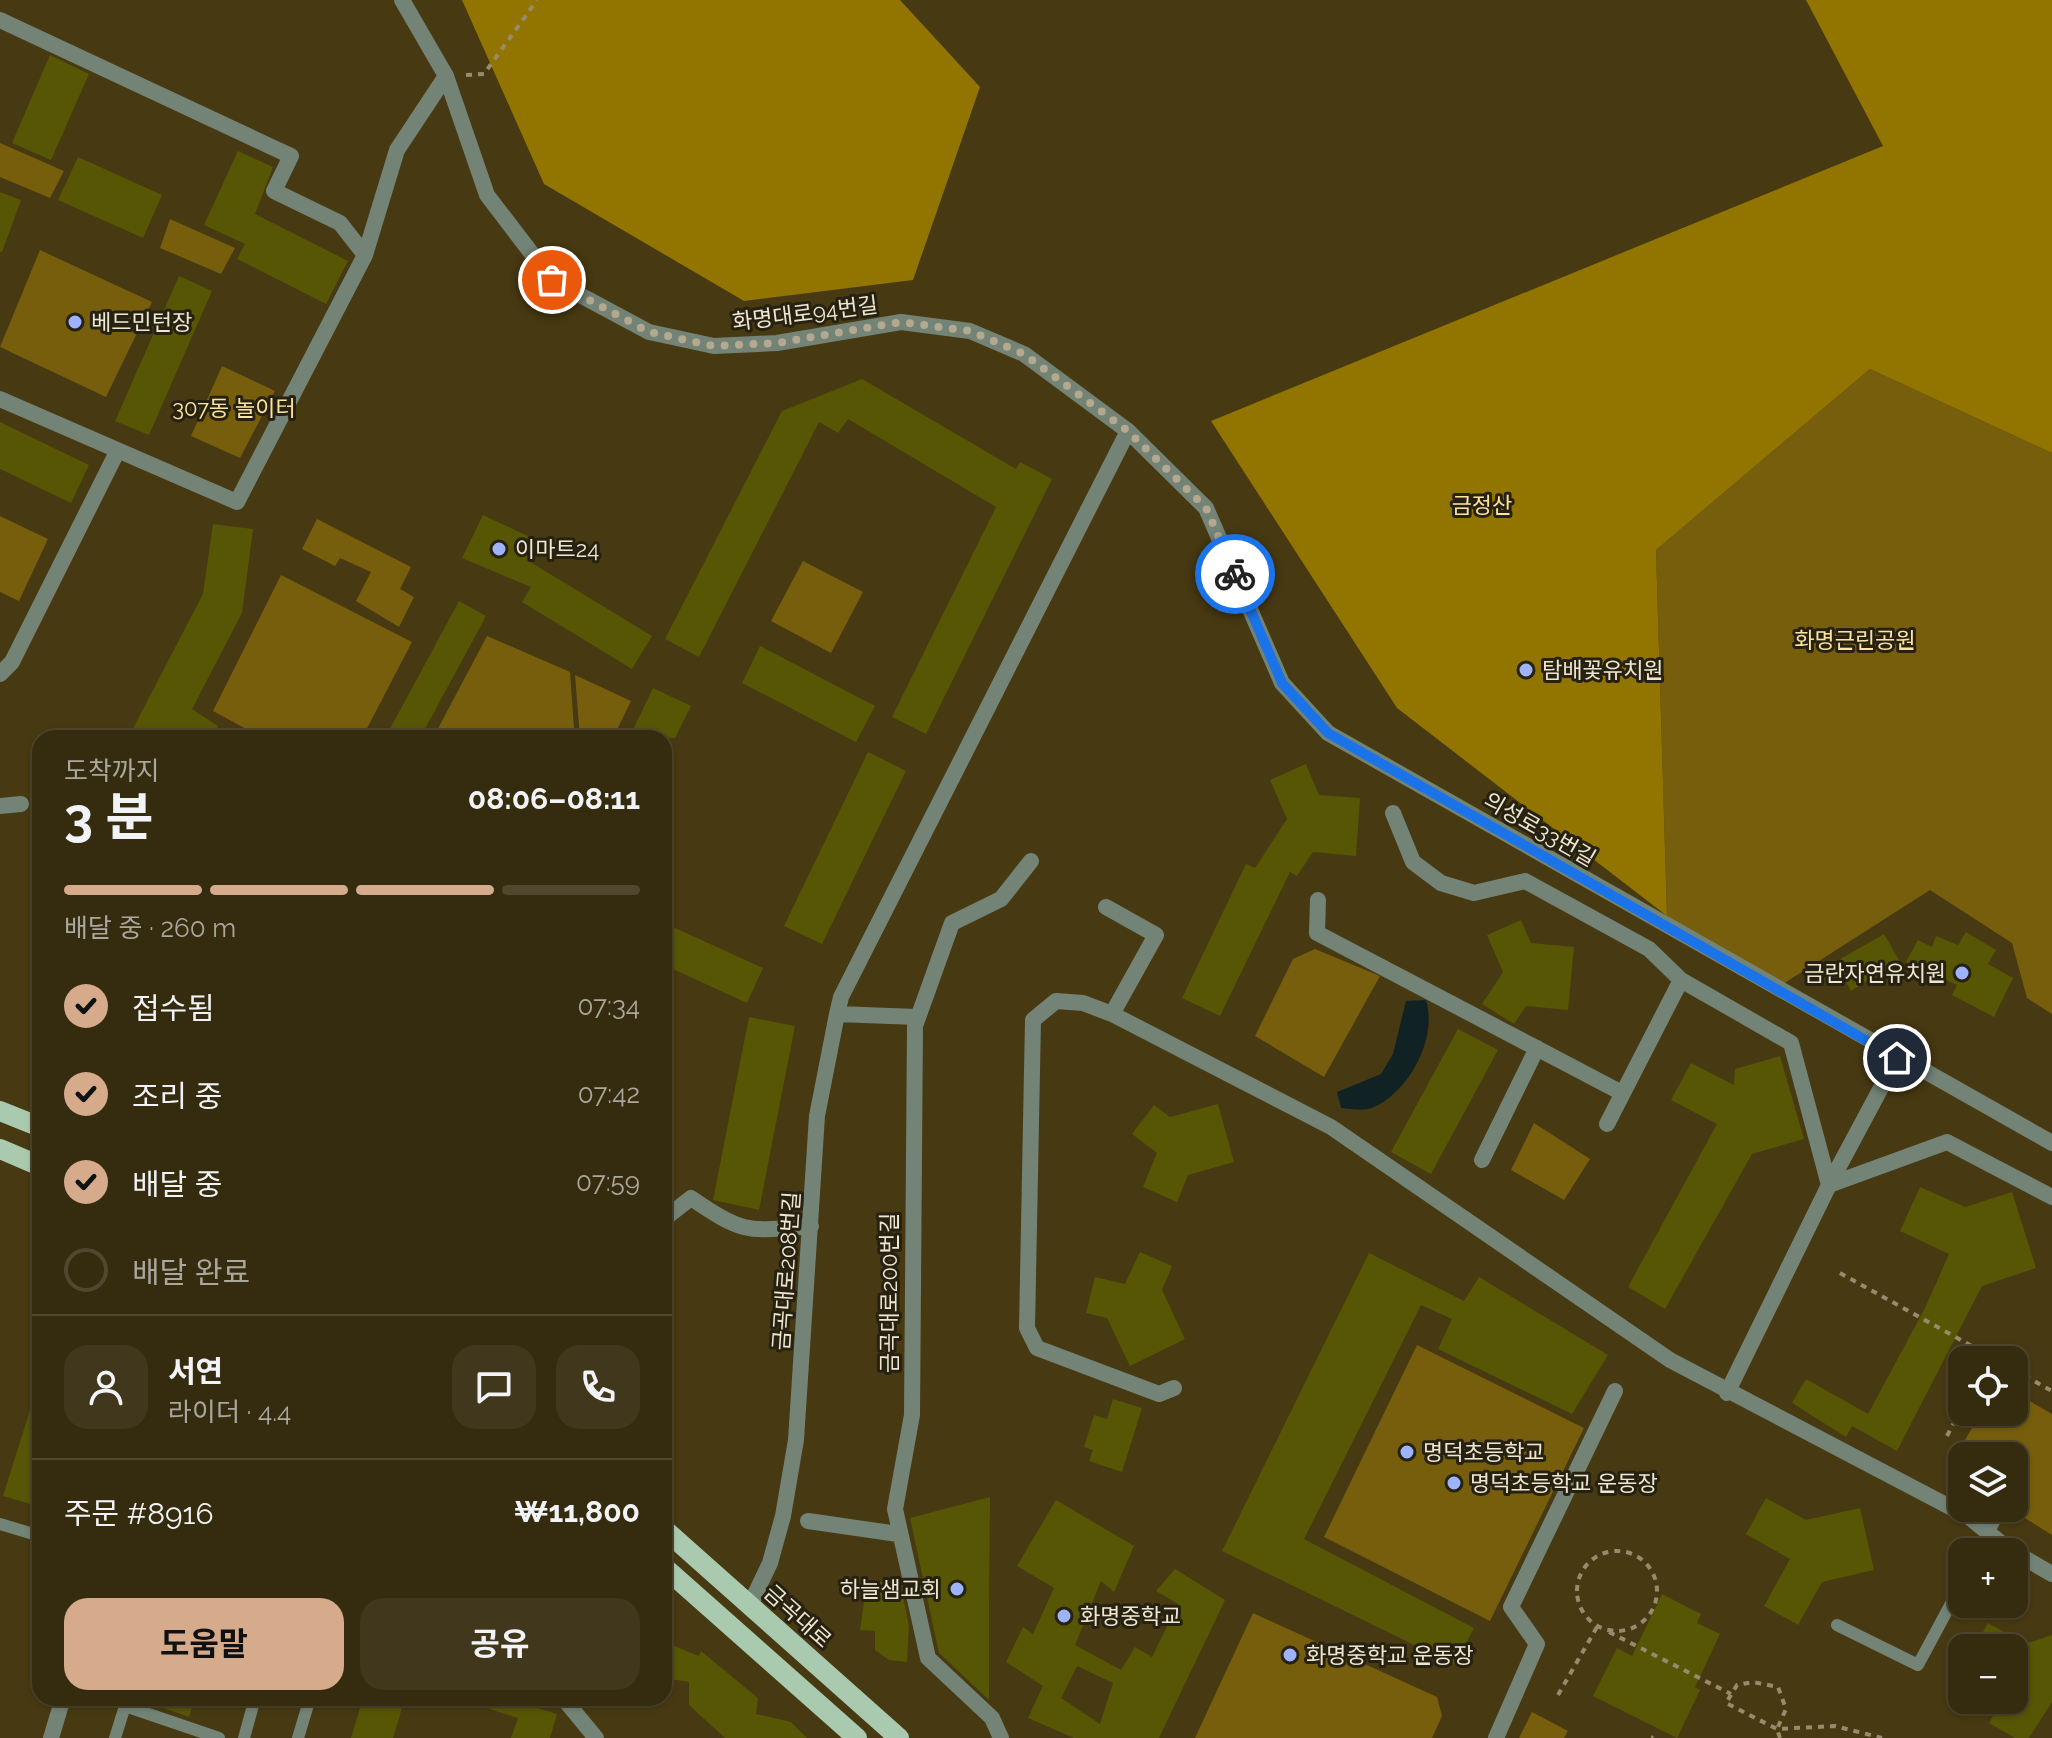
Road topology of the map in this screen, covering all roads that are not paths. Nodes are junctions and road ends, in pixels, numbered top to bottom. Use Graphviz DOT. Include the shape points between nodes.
graph roads {
  1 [pos="402,0"];
  2 [pos="0,20"];
  3 [pos="446,76"];
  4 [pos="365,255"];
  5 [pos="0,399"];
  6 [pos="1128,431"];
  7 [pos="117,452"];
  8 [pos="0,674"];
  9 [pos="21,804"];
  10 [pos="0,806"];
  11 [pos="1393,813"];
  12 [pos="1031,861"];
  13 [pos="1318,900"];
  14 [pos="1106,907"];
  15 [pos="1681,980"];
  16 [pos="837,1014"];
  17 [pos="1112,1014"];
  18 [pos="917,1017"];
  19 [pos="1537,1048"];
  20 [pos="1897,1058"];
  21 [pos="1622,1093"];
  22 [pos="0,1111"];
  23 [pos="32,1124"];
  24 [pos="1607,1124"];
  25 [pos="2052,1143"];
  26 [pos="0,1149"];
  27 [pos="1482,1160"];
  28 [pos="32,1163"];
  29 [pos="1829,1185"];
  30 [pos="2052,1197"];
  31 [pos="672,1213"];
  32 [pos="811,1226"];
  33 [pos="1174,1388"];
  34 [pos="1615,1391"];
  35 [pos="1727,1393"];
  36 [pos="808,1521"];
  37 [pos="1994,1522"];
  38 [pos="0,1524"];
  39 [pos="1989,1533"];
  40 [pos="32,1534"];
  41 [pos="898,1534"];
  42 [pos="672,1536"];
  43 [pos="1986,1538"];
  44 [pos="672,1574"];
  45 [pos="2052,1574"];
  46 [pos="750,1605"];
  47 [pos="1948,1609"];
  48 [pos="1837,1625"];
  49 [pos="61,1706"];
  50 [pos="125,1706"];
  51 [pos="136,1706"];
  52 [pos="253,1706"];
  53 [pos="308,1706"];
  54 [pos="570,1706"];
  55 [pos="51,1738"];
  56 [pos="115,1738"];
  57 [pos="219,1738"];
  58 [pos="244,1738"];
  59 [pos="298,1738"];
  60 [pos="596,1738"];
  61 [pos="857,1738"];
  62 [pos="899,1738"];
  63 [pos="1001,1738"];
  64 [pos="1496,1738"];
  1 -- 3 [label="street, 화명대로94번길"];
  2 -- 4 [label="street" via="291,156 274,191 340,223"];
  3 -- 4 [label="street" via="397,150"];
  3 -- 6 [label="street, 화명대로94번길" via="487,195 552,280 620,319 649,332 714,346 777,343 901,322 970,331 1024,354"];
  4 -- 7 [label="street" via="237,502"];
  5 -- 7 [label="street"];
  6 -- 16 [label="street, 금곡대로208번길" via="841,997"];
  6 -- 20 [label="street, 의성로33번길" via="1206,508 1282,683 1328,733"];
  7 -- 8 [label="street" via="12,662"];
  9 -- 10 [label="street"];
  11 -- 15 [label="street" via="1413,862 1441,883 1474,893 1525,881 1649,949"];
  12 -- 18 [label="street, 금곡대로200번길" via="1001,899 952,923"];
  13 -- 19 [label="street" via="1317,933"];
  14 -- 17 [label="street" via="1156,935"];
  15 -- 21 [label="street"];
  15 -- 29 [label="street" via="1791,1043"];
  16 -- 18 [label="street"];
  16 -- 32 [label="street, 금곡대로208번길" via="817,1116"];
  17 -- 33 [label="street" via="1083,1003 1056,1001 1033,1020 1027,1328 1037,1348 1159,1394"];
  17 -- 35 [label="street" via="1331,1127 1670,1360"];
  18 -- 41 [label="street, 금곡대로200번길" via="912,1415 895,1509"];
  19 -- 21 [label="street"];
  19 -- 27 [label="street"];
  20 -- 25 [label="street, 의성로33번길"];
  20 -- 29 [label="street"];
  21 -- 24 [label="street"];
  22 -- 23 [label="main road"];
  26 -- 28 [label="main road"];
  29 -- 30 [label="street" via="1947,1142"];
  29 -- 35 [label="street"];
  31 -- 32 [label="street" via="691,1198 748,1231"];
  32 -- 46 [label="street, 금곡대로208번길" via="796,1440 773,1551"];
  34 -- 64 [label="street" via="1511,1607 1537,1644"];
  35 -- 39 [label="street" via="1969,1517"];
  36 -- 41 [label="street"];
  37 -- 39 [label="lane"];
  38 -- 40 [label="lane"];
  39 -- 43 [label="lane"];
  39 -- 45 [label="street"];
  41 -- 63 [label="street, 금곡대로200번길" via="928,1658 992,1718"];
  42 -- 46 [label="main road, 금곡대로"];
  44 -- 61 [label="main road"];
  46 -- 62 [label="main road, 금곡대로"];
  47 -- 48 [label="lane" via="1918,1665"];
  49 -- 55 [label="street"];
  50 -- 56 [label="lane"];
  51 -- 57 [label="lane"];
  52 -- 58 [label="lane"];
  53 -- 59 [label="lane"];
  54 -- 60 [label="street"];
}
